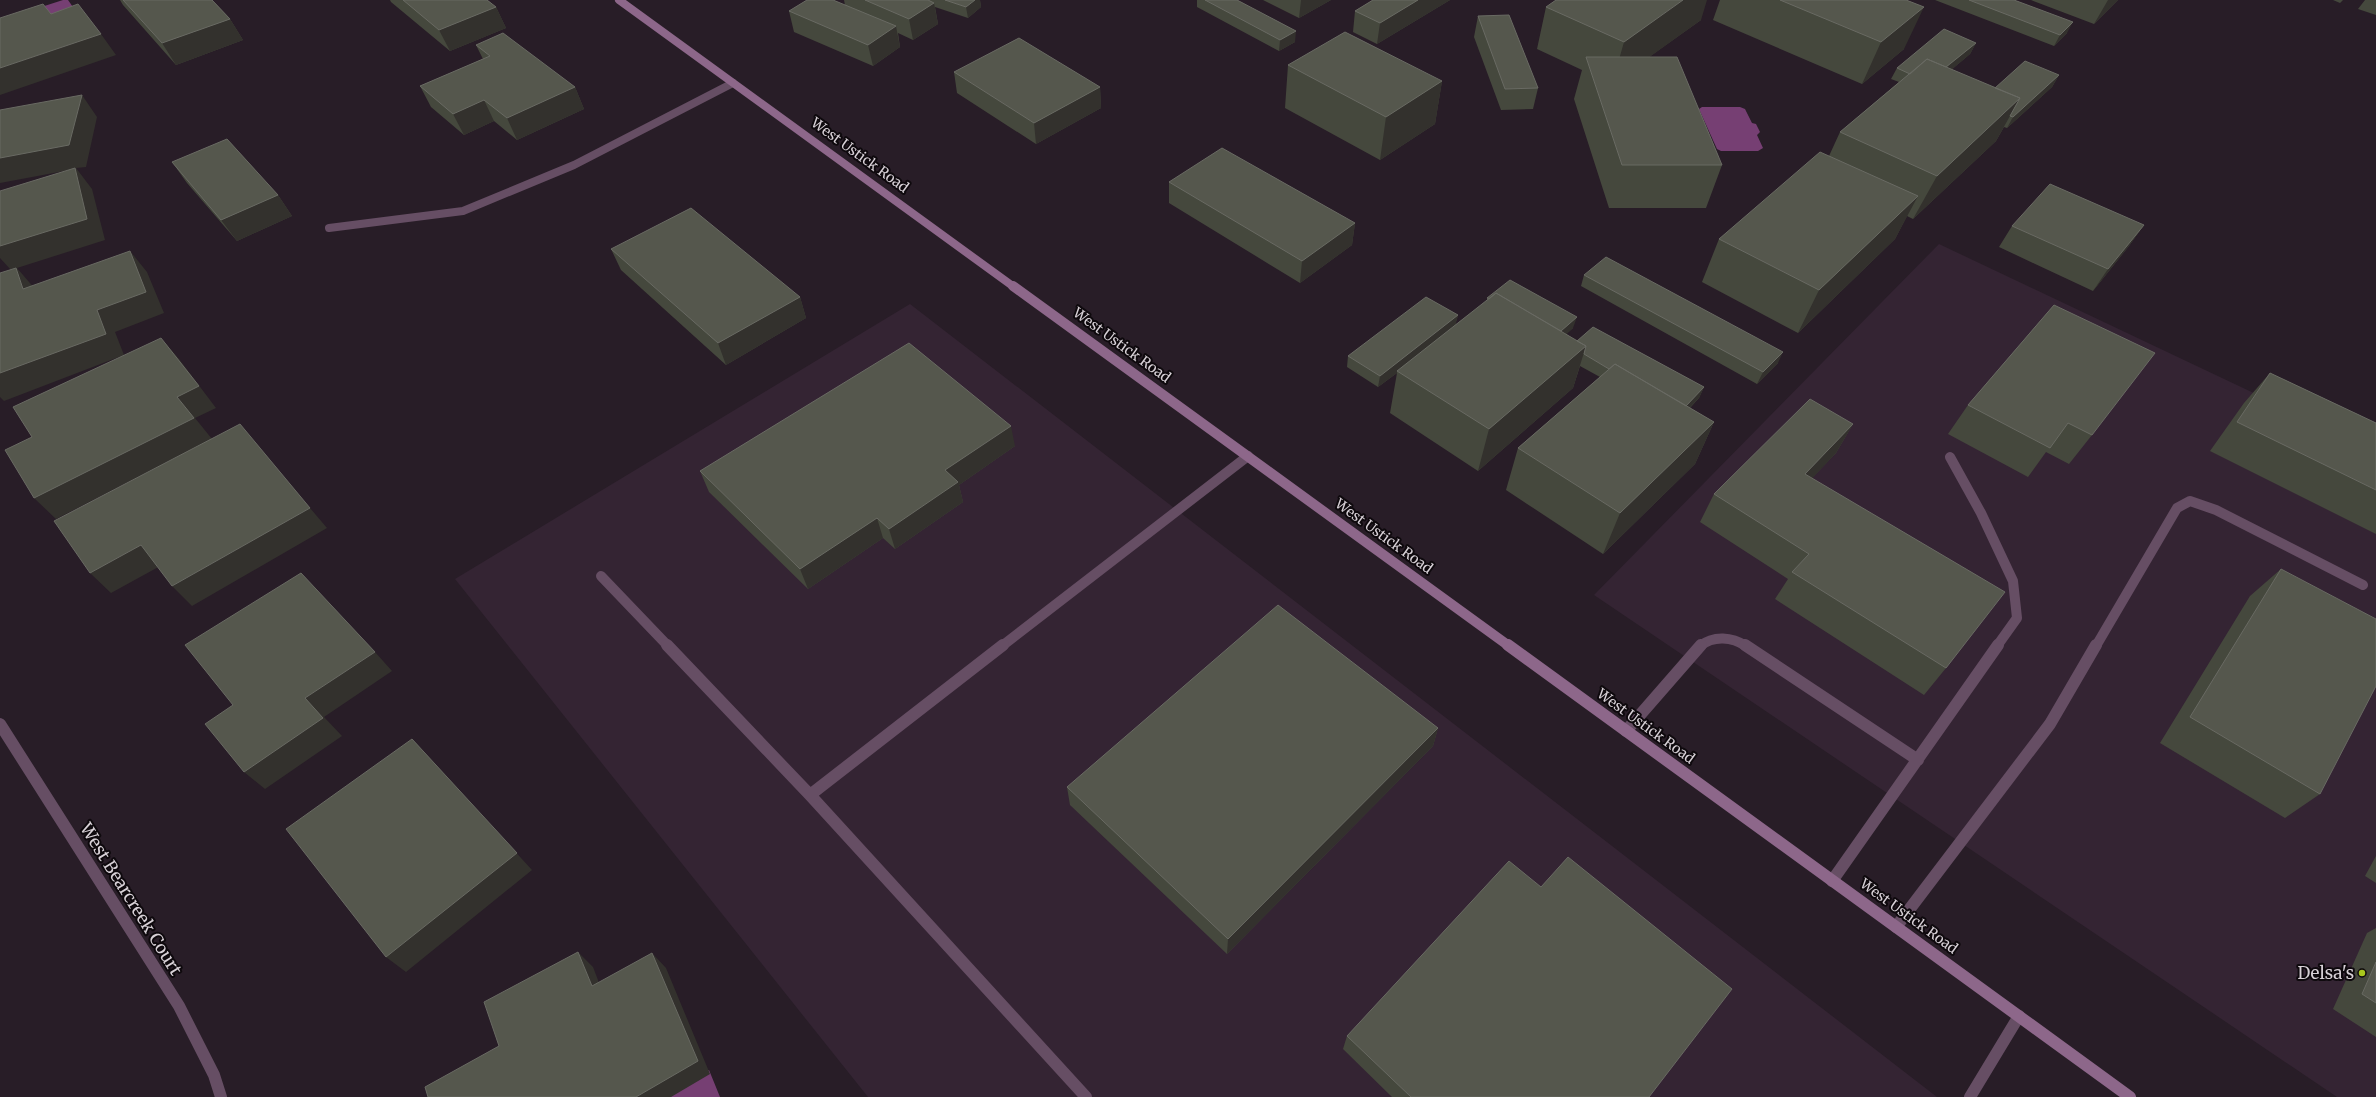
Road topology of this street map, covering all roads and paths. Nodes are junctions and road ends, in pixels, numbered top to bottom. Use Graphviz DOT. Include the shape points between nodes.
graph roads {
  1 [pos="619,0"];
  2 [pos="733,83"];
  3 [pos="329,228"];
  4 [pos="1248,456"];
  5 [pos="1950,457"];
  6 [pos="601,576"];
  7 [pos="2363,585"];
  8 [pos="0,724"];
  9 [pos="1626,731"];
  10 [pos="1918,760"];
  11 [pos="810,795"];
  12 [pos="1832,881"];
  13 [pos="1896,927"];
  14 [pos="2019,1016"];
  15 [pos="222,1097"];
  16 [pos="1086,1097"];
  17 [pos="1970,1097"];
  18 [pos="2130,1097"];
  1 -- 2 [label="main road, West Ustick Road"];
  2 -- 3 [label="street" via="574,165 463,211"];
  2 -- 4 [label="main road, West Ustick Road"];
  4 -- 9 [label="main road, West Ustick Road"];
  4 -- 11 [label="street"];
  5 -- 10 [label="street" via="1981,513 2013,581 2017,618"];
  6 -- 11 [label="street"];
  7 -- 13 [label="street" via="2216,510 2190,501 2177,508 2050,724"];
  8 -- 15 [label="street, West Bearcreek Court" via="179,1006 214,1075"];
  9 -- 10 [label="street" via="1698,648 1706,640 1720,637 1738,641"];
  9 -- 12 [label="main road, West Ustick Road"];
  10 -- 12 [label="street"];
  11 -- 16 [label="street"];
  12 -- 13 [label="main road, West Ustick Road"];
  13 -- 14 [label="main road, West Ustick Road"];
  14 -- 17 [label="street"];
  14 -- 18 [label="main road, West Ustick Road"];
}
